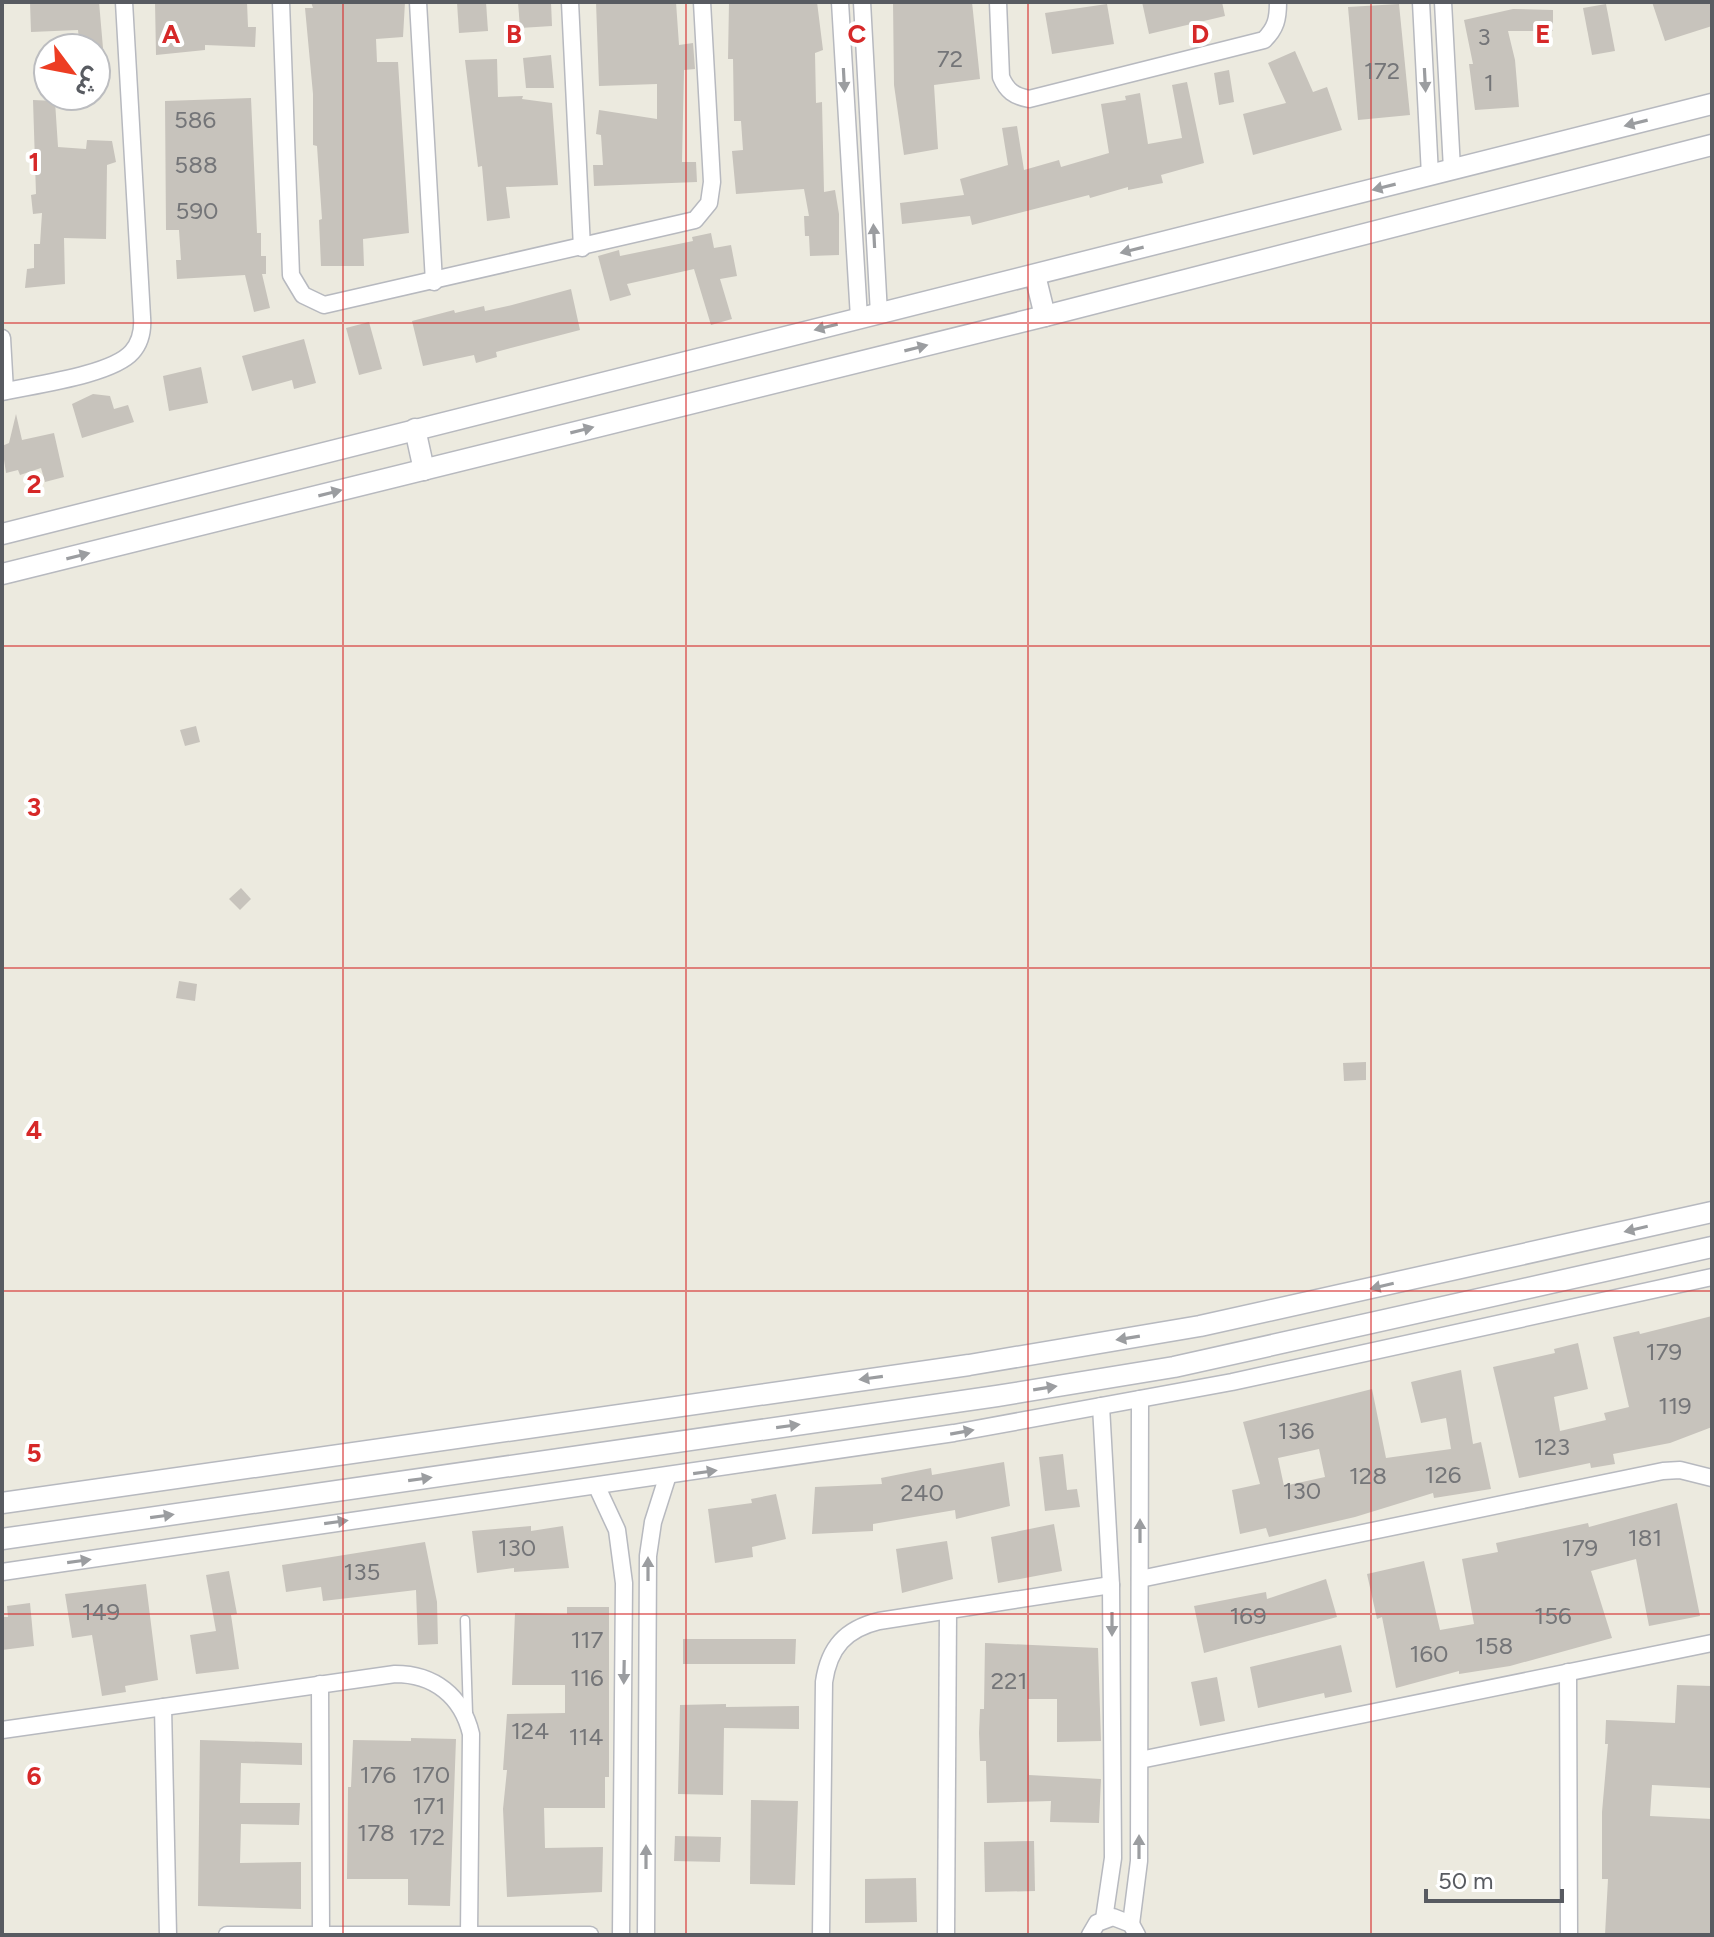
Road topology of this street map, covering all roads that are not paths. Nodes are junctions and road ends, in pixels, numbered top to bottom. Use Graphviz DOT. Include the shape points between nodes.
graph roads {
  1 [pos="124,2"];
  2 [pos="281,2"];
  3 [pos="418,2"];
  4 [pos="570,2"];
  5 [pos="702,2"];
  6 [pos="840,2"];
  7 [pos="862,2"];
  8 [pos="998,2"];
  9 [pos="1278,2"];
  10 [pos="1421,2"];
  11 [pos="1443,2"];
  12 [pos="1712,104"];
  13 [pos="1712,145"];
  14 [pos="1452,169"];
  15 [pos="1430,175"];
  16 [pos="582,248"];
  17 [pos="1035,275"];
  18 [pos="434,282"];
  19 [pos="869,316"];
  20 [pos="1045,316"];
  21 [pos="2,338"];
  22 [pos="4,392"];
  23 [pos="415,429"];
  24 [pos="424,470"];
  25 [pos="2,534"];
  26 [pos="2,574"];
  27 [pos="1712,1212"];
  28 [pos="1712,1247"];
  29 [pos="1712,1277"];
  30 [pos="1140,1399"];
  31 [pos="697,1403"];
  32 [pos="1101,1406"];
  33 [pos="701,1438"];
  34 [pos="667,1478"];
  35 [pos="1712,1478"];
  36 [pos="597,1487"];
  37 [pos="2,1503"];
  38 [pos="2,1539"];
  39 [pos="2,1572"];
  40 [pos="1140,1579"];
  41 [pos="1111,1585"];
  42 [pos="624,1602"];
  43 [pos="648,1603"];
  44 [pos="948,1611"];
  45 [pos="465,1620"];
  46 [pos="1712,1643"];
  47 [pos="1568,1672"];
  48 [pos="320,1684"];
  49 [pos="163,1707"];
  50 [pos="468,1722"];
  51 [pos="2,1730"];
  52 [pos="1140,1760"];
  53 [pos="1104,1919"];
  54 [pos="1134,1930"];
  55 [pos="321,1933"];
  56 [pos="469,1934"];
  57 [pos="168,1935"];
  58 [pos="227,1935"];
  59 [pos="590,1935"];
  60 [pos="621,1935"];
  61 [pos="646,1935"];
  62 [pos="821,1935"];
  63 [pos="946,1935"];
  64 [pos="1090,1935"];
  65 [pos="1569,1935"];
  1 -- 22 [label="street" via="143,330 121,361"];
  2 -- 18 [label="street" via="296,286 312,302 336,305"];
  3 -- 18 [label="street"];
  4 -- 16 [label="street"];
  5 -- 16 [label="street" via="709,203 687,223"];
  6 -- 19 [label="street, one-way"];
  19 -- 7 [label="street, one-way"];
  8 -- 9 [label="street" via="1001,77 1006,89 1029,99 1264,40 1278,19"];
  10 -- 15 [label="street, one-way"];
  11 -- 14 [label="street"];
  12 -- 14 [label="street, one-way"];
  13 -- 20 [label="street"];
  14 -- 15 [label="street"];
  15 -- 17 [label="street, one-way"];
  16 -- 18 [label="street"];
  17 -- 19 [label="street"];
  17 -- 20 [label="street"];
  19 -- 23 [label="street, one-way"];
  24 -- 20 [label="street, one-way"];
  21 -- 22 [label="street"];
  23 -- 24 [label="street"];
  23 -- 25 [label="street"];
  26 -- 24 [label="street, one-way"];
  27 -- 31 [label="street, one-way" via="1200,1326"];
  33 -- 28 [label="street, one-way" via="1174,1367"];
  29 -- 30 [label="street"];
  30 -- 32 [label="street"];
  40 -- 30 [label="street, one-way"];
  31 -- 33 [label="street"];
  31 -- 37 [label="street"];
  34 -- 32 [label="street, one-way"];
  32 -- 41 [label="street"];
  38 -- 33 [label="street, one-way"];
  34 -- 36 [label="street"];
  43 -- 34 [label="street, one-way" via="650,1539"];
  35 -- 40 [label="street" via="1663,1471"];
  39 -- 36 [label="street, one-way"];
  36 -- 42 [label="street" via="617,1530"];
  40 -- 52 [label="street"];
  41 -- 44 [label="street"];
  41 -- 53 [label="street, one-way" via="1113,1858"];
  42 -- 43 [label="street"];
  42 -- 60 [label="street, one-way"];
  61 -- 43 [label="street, one-way"];
  44 -- 62 [label="street" via="862,1625 846,1634 827,1664"];
  44 -- 63 [label="street"];
  45 -- 50 [label="lane"];
  46 -- 47 [label="street"];
  47 -- 52 [label="street"];
  47 -- 65 [label="street"];
  48 -- 49 [label="street"];
  48 -- 50 [label="street" via="395,1674 425,1678 451,1694"];
  48 -- 55 [label="street"];
  49 -- 51 [label="street"];
  49 -- 57 [label="street"];
  50 -- 56 [label="street"];
  54 -- 52 [label="street, one-way"];
  53 -- 54 [label="street" via="1113,1917"];
  53 -- 64 [label="street"];
  55 -- 56 [label="street"];
  55 -- 58 [label="street"];
  56 -- 59 [label="street"];
}
